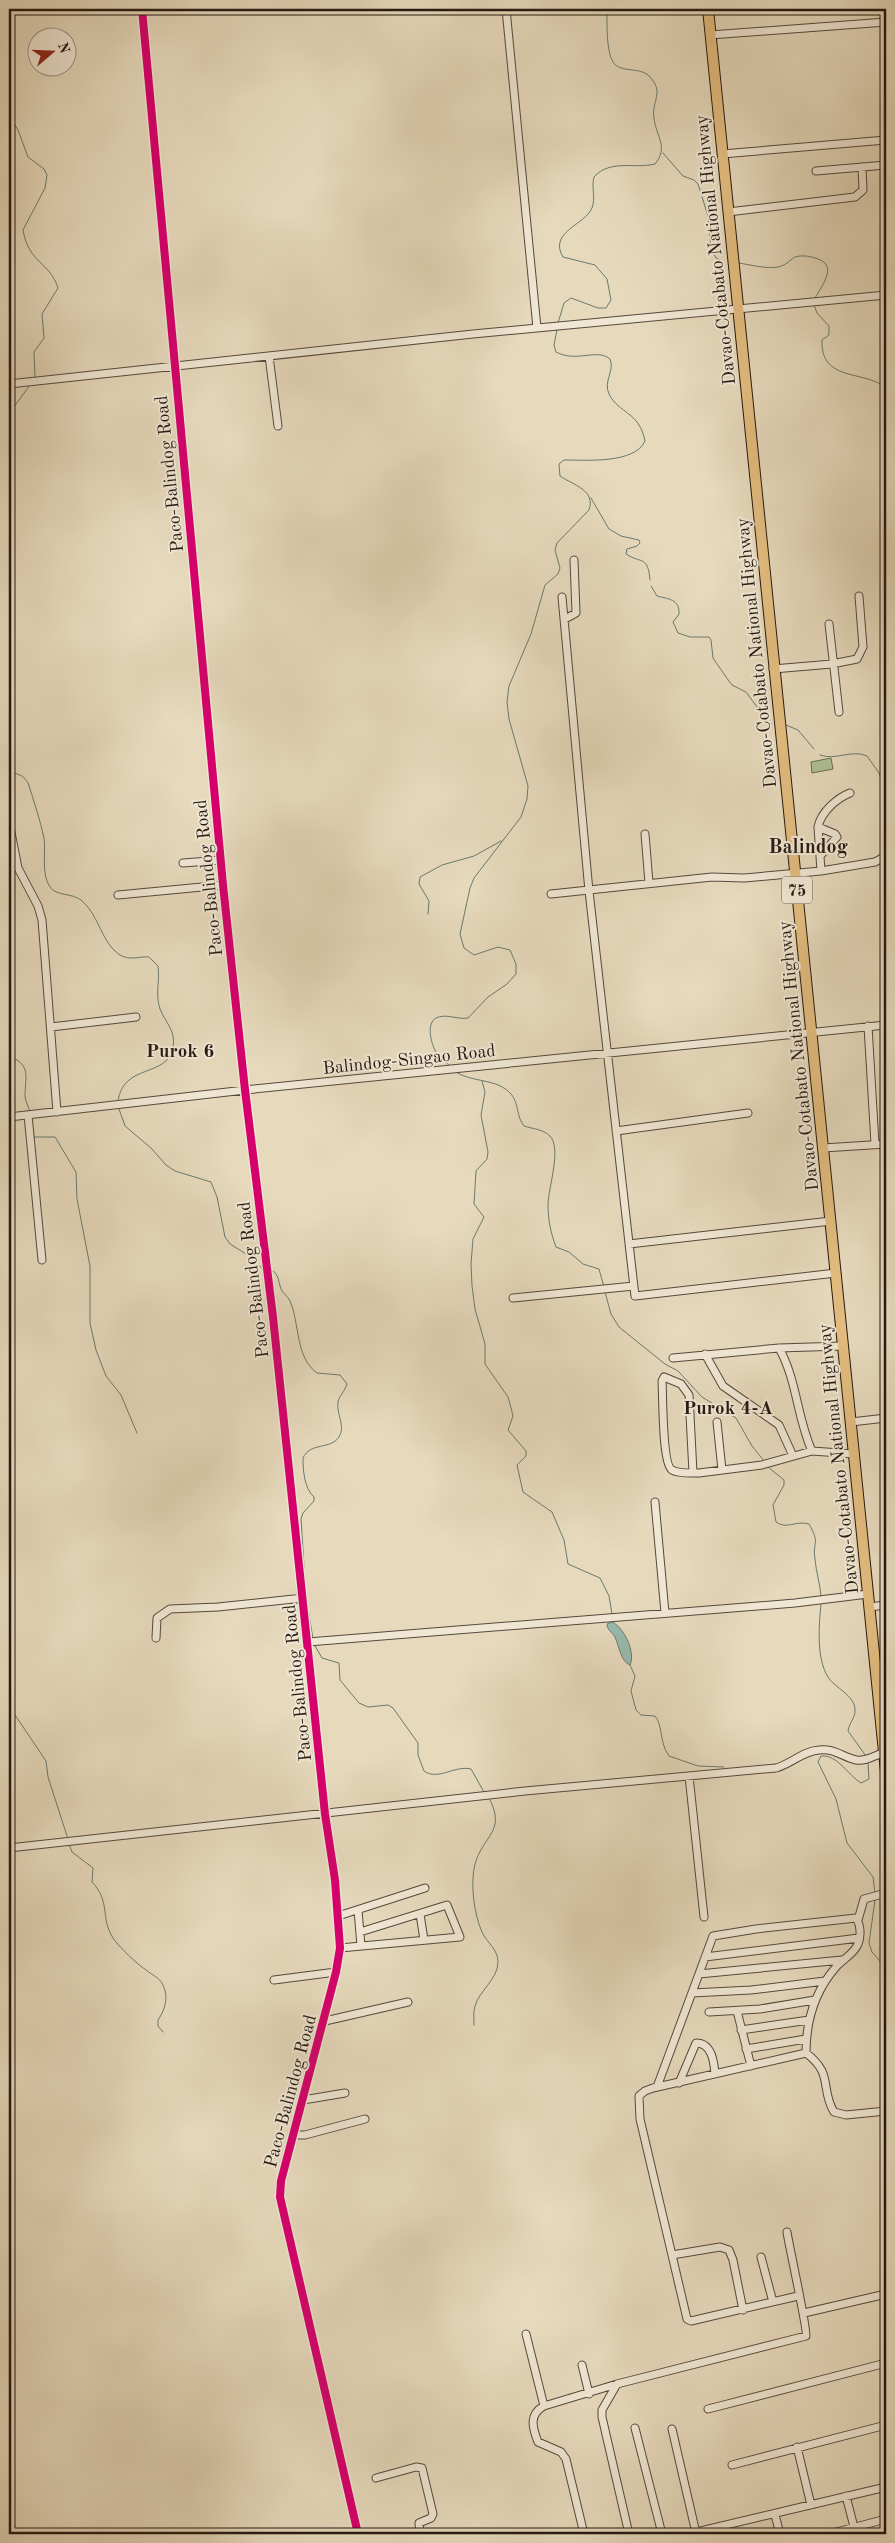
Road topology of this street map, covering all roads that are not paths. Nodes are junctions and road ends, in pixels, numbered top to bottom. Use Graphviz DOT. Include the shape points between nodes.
graph roads {
  1 [pos="142,9"];
  2 [pos="506,9"];
  3 [pos="708,9"];
  4 [pos="886,22"];
  5 [pos="710,35"];
  6 [pos="886,140"];
  7 [pos="722,154"];
  8 [pos="886,165"];
  9 [pos="862,167"];
  10 [pos="816,170"];
  11 [pos="728,212"];
  12 [pos="886,295"];
  13 [pos="737,310"];
  14 [pos="537,328"];
  15 [pos="270,356"];
  16 [pos="174,366"];
  17 [pos="9,384"];
  18 [pos="278,426"];
  19 [pos="574,560"];
  20 [pos="859,596"];
  21 [pos="562,597"];
  22 [pos="565,619"];
  23 [pos="829,624"];
  24 [pos="832,664"];
  25 [pos="774,669"];
  26 [pos="839,712"];
  27 [pos="850,793"];
  28 [pos="9,822"];
  29 [pos="818,827"];
  30 [pos="644,834"];
  31 [pos="820,856"];
  32 [pos="886,856"];
  33 [pos="221,860"];
  34 [pos="183,864"];
  35 [pos="821,871"];
  36 [pos="795,872"];
  37 [pos="649,883"];
  38 [pos="223,884"];
  39 [pos="589,891"];
  40 [pos="552,894"];
  41 [pos="118,896"];
  42 [pos="136,1016"];
  43 [pos="886,1024"];
  44 [pos="868,1026"];
  45 [pos="51,1027"];
  46 [pos="811,1031"];
  47 [pos="607,1055"];
  48 [pos="245,1090"];
  49 [pos="57,1112"];
  50 [pos="748,1113"];
  51 [pos="28,1115"];
  52 [pos="9,1117"];
  53 [pos="616,1131"];
  54 [pos="875,1144"];
  55 [pos="886,1144"];
  56 [pos="823,1148"];
  57 [pos="831,1221"];
  58 [pos="629,1244"];
  59 [pos="42,1260"];
  60 [pos="836,1273"];
  61 [pos="634,1286"];
  62 [pos="513,1298"];
  63 [pos="843,1346"];
  64 [pos="779,1348"];
  65 [pos="705,1354"];
  66 [pos="672,1358"];
  67 [pos="886,1418"];
  68 [pos="717,1422"];
  69 [pos="851,1422"];
  70 [pos="812,1452"];
  71 [pos="854,1454"];
  72 [pos="793,1456"];
  73 [pos="722,1470"];
  74 [pos="693,1473"];
  75 [pos="654,1502"];
  76 [pos="868,1594"];
  77 [pos="303,1598"];
  78 [pos="886,1606"];
  79 [pos="869,1607"];
  80 [pos="665,1613"];
  81 [pos="156,1638"];
  82 [pos="308,1642"];
  83 [pos="885,1752"];
  84 [pos="886,1772"];
  85 [pos="689,1776"];
  86 [pos="325,1814"];
  87 [pos="9,1848"];
  88 [pos="424,1888"];
  89 [pos="886,1893"];
  90 [pos="358,1910"];
  91 [pos="420,1914"];
  92 [pos="338,1916"];
  93 [pos="704,1917"];
  94 [pos="858,1920"];
  95 [pos="360,1932"];
  96 [pos="859,1938"];
  97 [pos="424,1940"];
  98 [pos="361,1946"];
  99 [pos="340,1948"];
  100 [pos="705,1957"];
  101 [pos="842,1960"];
  102 [pos="336,1972"];
  103 [pos="699,1974"];
  104 [pos="274,1980"];
  105 [pos="825,1981"];
  106 [pos="692,1993"];
  107 [pos="815,2000"];
  108 [pos="408,2002"];
  109 [pos="737,2011"];
  110 [pos="710,2012"];
  111 [pos="324,2020"];
  112 [pos="809,2020"];
  113 [pos="741,2030"];
  114 [pos="806,2039"];
  115 [pos="746,2048"];
  116 [pos="806,2053"];
  117 [pos="751,2066"];
  118 [pos="715,2074"];
  119 [pos="679,2083"];
  120 [pos="657,2087"];
  121 [pos="345,2094"];
  122 [pos="303,2100"];
  123 [pos="886,2111"];
  124 [pos="365,2119"];
  125 [pos="293,2136"];
  126 [pos="787,2232"];
  127 [pos="672,2255"];
  128 [pos="761,2257"];
  129 [pos="886,2294"];
  130 [pos="798,2296"];
  131 [pos="772,2302"];
  132 [pos="744,2310"];
  133 [pos="804,2313"];
  134 [pos="526,2334"];
  135 [pos="886,2363"];
  136 [pos="582,2365"];
  137 [pos="617,2384"];
  138 [pos="589,2394"];
  139 [pos="544,2406"];
  140 [pos="708,2409"];
  141 [pos="886,2425"];
  142 [pos="635,2428"];
  143 [pos="672,2429"];
  144 [pos="797,2447"];
  145 [pos="732,2465"];
  146 [pos="376,2478"];
  147 [pos="886,2487"];
  148 [pos="846,2496"];
  149 [pos="811,2505"];
  150 [pos="775,2515"];
  151 [pos="886,2519"];
  152 [pos="854,2527"];
  153 [pos="696,2533"];
  154 [pos="358,2534"];
  155 [pos="420,2534"];
  156 [pos="584,2534"];
  157 [pos="629,2534"];
  158 [pos="662,2534"];
  159 [pos="688,2534"];
  160 [pos="780,2534"];
  161 [pos="829,2534"];
  1 -- 16 [label="street, Paco-Balindog Road"];
  2 -- 14 [label="street"];
  3 -- 5 [label="highway, Davao-Cotabato National Highway / 75"];
  4 -- 5 [label="street"];
  5 -- 7 [label="highway, Davao-Cotabato National Highway / 75"];
  6 -- 7 [label="street"];
  7 -- 11 [label="highway, Davao-Cotabato National Highway / 75"];
  8 -- 9 [label="street"];
  9 -- 10 [label="street"];
  9 -- 11 [label="street" via="863,190 855,196"];
  11 -- 13 [label="highway, Davao-Cotabato National Highway / 75"];
  12 -- 13 [label="street"];
  13 -- 14 [label="street"];
  13 -- 25 [label="highway, Davao-Cotabato National Highway / 75"];
  14 -- 15 [label="street"];
  15 -- 16 [label="street"];
  15 -- 18 [label="street"];
  16 -- 17 [label="street"];
  16 -- 33 [label="street, Paco-Balindog Road"];
  19 -- 22 [label="street" via="576,613"];
  20 -- 24 [label="street" via="861,652 853,661"];
  21 -- 22 [label="street"];
  22 -- 39 [label="street"];
  23 -- 24 [label="street"];
  24 -- 25 [label="street"];
  24 -- 26 [label="street"];
  25 -- 36 [label="highway, Davao-Cotabato National Highway / 75"];
  27 -- 29 [label="street" via="836,801"];
  28 -- 45 [label="street" via="18,868 42,920"];
  29 -- 31 [label="street"];
  29 -- 31 [label="street" via="837,836"];
  30 -- 37 [label="street"];
  31 -- 35 [label="street"];
  32 -- 35 [label="street" via="875,862"];
  33 -- 34 [label="street"];
  33 -- 38 [label="street, Paco-Balindog Road"];
  35 -- 36 [label="street"];
  36 -- 37 [label="street"];
  36 -- 46 [label="highway, Davao-Cotabato National Highway / 75"];
  37 -- 39 [label="street"];
  38 -- 41 [label="street"];
  38 -- 48 [label="street, Paco-Balindog Road"];
  39 -- 40 [label="street"];
  39 -- 47 [label="street"];
  42 -- 45 [label="street"];
  43 -- 44 [label="street, Balindog-Singao Road"];
  44 -- 46 [label="street, Balindog-Singao Road"];
  44 -- 54 [label="street"];
  45 -- 49 [label="street"];
  46 -- 47 [label="street, Balindog-Singao Road"];
  46 -- 56 [label="highway, Davao-Cotabato National Highway / 75"];
  47 -- 48 [label="street, Balindog-Singao Road"];
  47 -- 53 [label="street"];
  48 -- 49 [label="street, Balindog-Singao Road"];
  48 -- 77 [label="street, Paco-Balindog Road"];
  49 -- 51 [label="street, Balindog-Singao Road"];
  50 -- 53 [label="street"];
  51 -- 52 [label="street, Balindog-Singao Road"];
  51 -- 59 [label="street"];
  53 -- 58 [label="street"];
  54 -- 55 [label="street"];
  54 -- 56 [label="street"];
  56 -- 57 [label="highway, Davao-Cotabato National Highway / 75"];
  57 -- 58 [label="street"];
  57 -- 60 [label="highway, Davao-Cotabato National Highway / 75"];
  58 -- 61 [label="street"];
  60 -- 61 [label="street" via="636,1296"];
  60 -- 63 [label="highway, Davao-Cotabato National Highway / 75"];
  61 -- 62 [label="street"];
  63 -- 64 [label="street"];
  63 -- 69 [label="highway, Davao-Cotabato National Highway / 75"];
  64 -- 65 [label="street"];
  64 -- 70 [label="street" via="792,1379"];
  65 -- 66 [label="street"];
  65 -- 72 [label="street" via="723,1386 779,1425"];
  67 -- 69 [label="street"];
  68 -- 73 [label="street"];
  69 -- 71 [label="highway, Davao-Cotabato National Highway / 75"];
  70 -- 71 [label="street"];
  70 -- 72 [label="street"];
  71 -- 76 [label="highway, Davao-Cotabato National Highway / 75"];
  72 -- 73 [label="street" via="768,1464"];
  73 -- 74 [label="street"];
  74 -- 74 [label="street" via="689,1395 681,1384 664,1377 668,1465 673,1471"];
  75 -- 80 [label="street"];
  76 -- 79 [label="highway, Davao-Cotabato National Highway / 75"];
  76 -- 80 [label="street"];
  77 -- 81 [label="street" via="218,1607 170,1608 157,1618"];
  77 -- 82 [label="street, Paco-Balindog Road"];
  78 -- 79 [label="street"];
  79 -- 83 [label="highway, Davao-Cotabato National Highway / 75"];
  80 -- 82 [label="street"];
  82 -- 86 [label="street, Paco-Balindog Road"];
  83 -- 84 [label="highway, Davao-Cotabato National Highway / 75"];
  83 -- 85 [label="street" via="856,1760 840,1752 821,1749 776,1768"];
  85 -- 86 [label="street"];
  85 -- 93 [label="street"];
  86 -- 87 [label="street"];
  86 -- 92 [label="street, Paco-Balindog Road"];
  88 -- 90 [label="street"];
  89 -- 94 [label="street" via="864,1899"];
  90 -- 92 [label="street"];
  90 -- 95 [label="street"];
  91 -- 95 [label="street"];
  91 -- 97 [label="street"];
  91 -- 97 [label="street" via="447,1905 460,1937"];
  92 -- 99 [label="street, Paco-Balindog Road"];
  94 -- 96 [label="street"];
  94 -- 100 [label="street" via="852,1918 718,1934 711,1939"];
  95 -- 98 [label="street"];
  96 -- 100 [label="street"];
  96 -- 101 [label="street" via="856,1947"];
  97 -- 98 [label="street"];
  98 -- 99 [label="street"];
  99 -- 102 [label="street, Paco-Balindog Road"];
  100 -- 103 [label="street"];
  101 -- 103 [label="street"];
  101 -- 105 [label="street"];
  102 -- 104 [label="street"];
  102 -- 111 [label="street, Paco-Balindog Road"];
  103 -- 106 [label="street"];
  105 -- 106 [label="street"];
  105 -- 107 [label="street"];
  106 -- 120 [label="street"];
  107 -- 109 [label="street"];
  107 -- 112 [label="street"];
  108 -- 111 [label="street"];
  109 -- 110 [label="street"];
  109 -- 113 [label="street"];
  111 -- 122 [label="street, Paco-Balindog Road"];
  112 -- 113 [label="street"];
  112 -- 114 [label="street"];
  113 -- 115 [label="street"];
  114 -- 115 [label="street"];
  114 -- 116 [label="street"];
  115 -- 117 [label="street"];
  116 -- 117 [label="street"];
  116 -- 123 [label="street" via="822,2069 834,2112 846,2115"];
  117 -- 118 [label="street"];
  118 -- 119 [label="street"];
  118 -- 119 [label="street" via="711,2052 698,2043"];
  119 -- 120 [label="street"];
  120 -- 127 [label="street" via="641,2093 638,2110"];
  121 -- 122 [label="street"];
  122 -- 125 [label="street, Paco-Balindog Road"];
  124 -- 125 [label="street"];
  125 -- 154 [label="street, Paco-Balindog Road" via="280,2197"];
  126 -- 130 [label="street"];
  127 -- 132 [label="street" via="720,2247 729,2250"];
  127 -- 132 [label="street" via="688,2320"];
  128 -- 131 [label="street"];
  129 -- 133 [label="street"];
  130 -- 131 [label="street"];
  130 -- 133 [label="street"];
  131 -- 132 [label="street"];
  133 -- 137 [label="street" via="808,2333 801,2338"];
  134 -- 139 [label="street"];
  135 -- 140 [label="street"];
  136 -- 138 [label="street"];
  137 -- 138 [label="street"];
  137 -- 157 [label="street" via="602,2410 602,2417"];
  138 -- 139 [label="street"];
  139 -- 156 [label="street" via="532,2417 536,2438 540,2444 561,2452 566,2459"];
  141 -- 144 [label="street"];
  142 -- 158 [label="street"];
  143 -- 153 [label="street"];
  144 -- 145 [label="street"];
  144 -- 149 [label="street"];
  146 -- 155 [label="street" via="422,2468 434,2514 419,2523"];
  147 -- 148 [label="street"];
  148 -- 149 [label="street"];
  148 -- 152 [label="street"];
  149 -- 150 [label="street"];
  150 -- 153 [label="street"];
  150 -- 160 [label="street"];
  151 -- 152 [label="street"];
  152 -- 161 [label="street"];
  153 -- 159 [label="street"];
}
